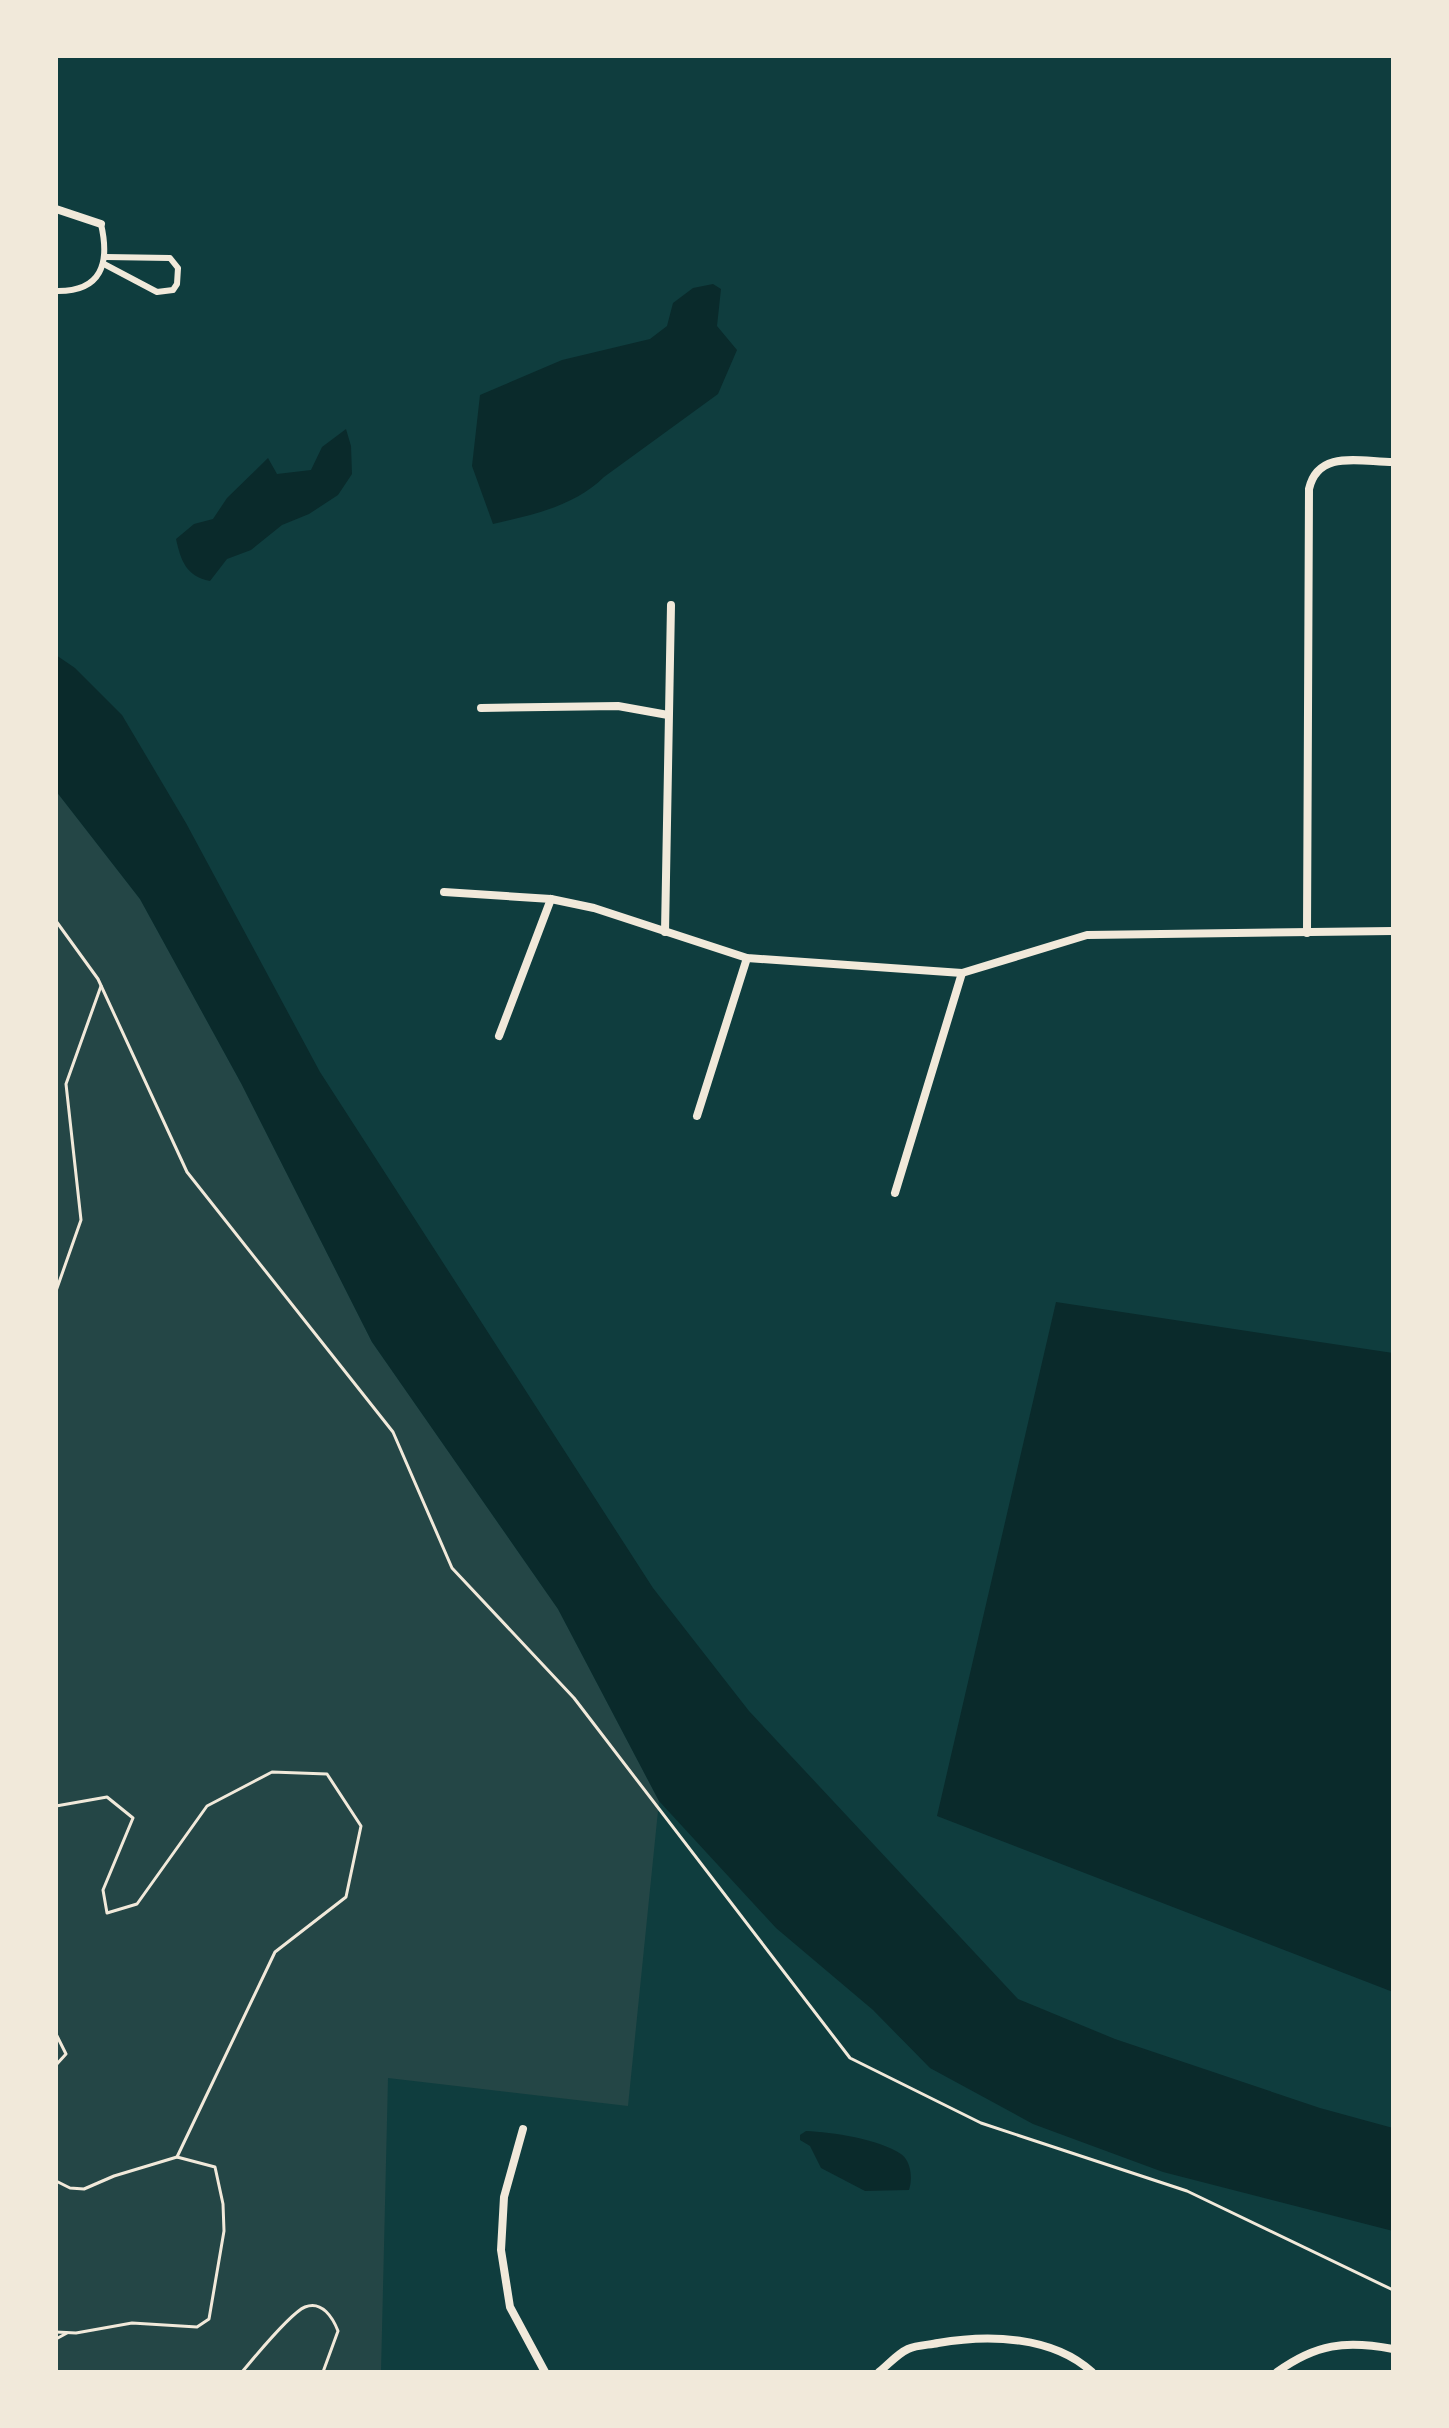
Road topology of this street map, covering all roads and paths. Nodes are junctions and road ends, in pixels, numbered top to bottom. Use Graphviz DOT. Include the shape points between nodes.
graph roads {
  1 [pos="56,209"];
  2 [pos="101,224"];
  3 [pos="105,260"];
  4 [pos="56,291"];
  5 [pos="1393,462"];
  6 [pos="671,605"];
  7 [pos="481,708"];
  8 [pos="668,715"];
  9 [pos="444,892"];
  10 [pos="551,899"];
  11 [pos="56,921"];
  12 [pos="1393,931"];
  13 [pos="665,932"];
  14 [pos="1307,933"];
  15 [pos="747,958"];
  16 [pos="962,973"];
  17 [pos="101,986"];
  18 [pos="499,1036"];
  19 [pos="697,1116"];
  20 [pos="895,1193"];
  21 [pos="56,1291"];
  22 [pos="56,1806"];
  23 [pos="56,2034"];
  24 [pos="56,2065"];
  25 [pos="523,2129"];
  26 [pos="177,2157"];
  27 [pos="56,2181"];
  28 [pos="1393,2290"];
  29 [pos="56,2332"];
  30 [pos="68,2333"];
  31 [pos="56,2339"];
  32 [pos="1393,2349"];
  33 [pos="242,2372"];
  34 [pos="323,2372"];
  35 [pos="545,2372"];
  36 [pos="879,2372"];
  37 [pos="1092,2372"];
  38 [pos="1277,2372"];
  1 -- 2 [label="street"];
  2 -- 3 [label="lane"];
  3 -- 3 [label="lane" via="170,258 178,268 177,284 173,290 157,292"];
  3 -- 4 [label="lane" via="91,283 71,292"];
  5 -- 14 [label="street" via="1333,461 1314,474 1309,489"];
  6 -- 8 [label="street"];
  7 -- 8 [label="street" via="618,706"];
  8 -- 13 [label="street"];
  9 -- 10 [label="street"];
  10 -- 13 [label="street"];
  10 -- 18 [label="street"];
  11 -- 17 [label="path"];
  12 -- 14 [label="street"];
  13 -- 15 [label="street"];
  14 -- 16 [label="street" via="1087,935"];
  15 -- 16 [label="street"];
  15 -- 19 [label="street"];
  16 -- 20 [label="street"];
  17 -- 21 [label="path" via="66,1084 81,1220"];
  17 -- 28 [label="path" via="187,1172 393,1432 452,1568 574,1698 850,2058 981,2123 1187,2191"];
  22 -- 26 [label="path" via="107,1797 133,1818 103,1890 107,1913 137,1904 207,1806 272,1772 327,1774 361,1826 346,1897 275,1952"];
  23 -- 24 [label="path" via="66,2054"];
  25 -- 35 [label="street" via="504,2197 501,2250 510,2307"];
  26 -- 27 [label="path" via="84,2189"];
  26 -- 30 [label="path" via="215,2167 223,2204 224,2231 209,2319 197,2327 132,2323"];
  29 -- 30 [label="path"];
  30 -- 31 [label="path"];
  32 -- 38 [label="street" via="1329,2347 1301,2354"];
  33 -- 34 [label="path" via="287,2323 314,2306 333,2318 338,2331"];
  36 -- 37 [label="street" via="909,2348 995,2338 1069,2354"];
}
